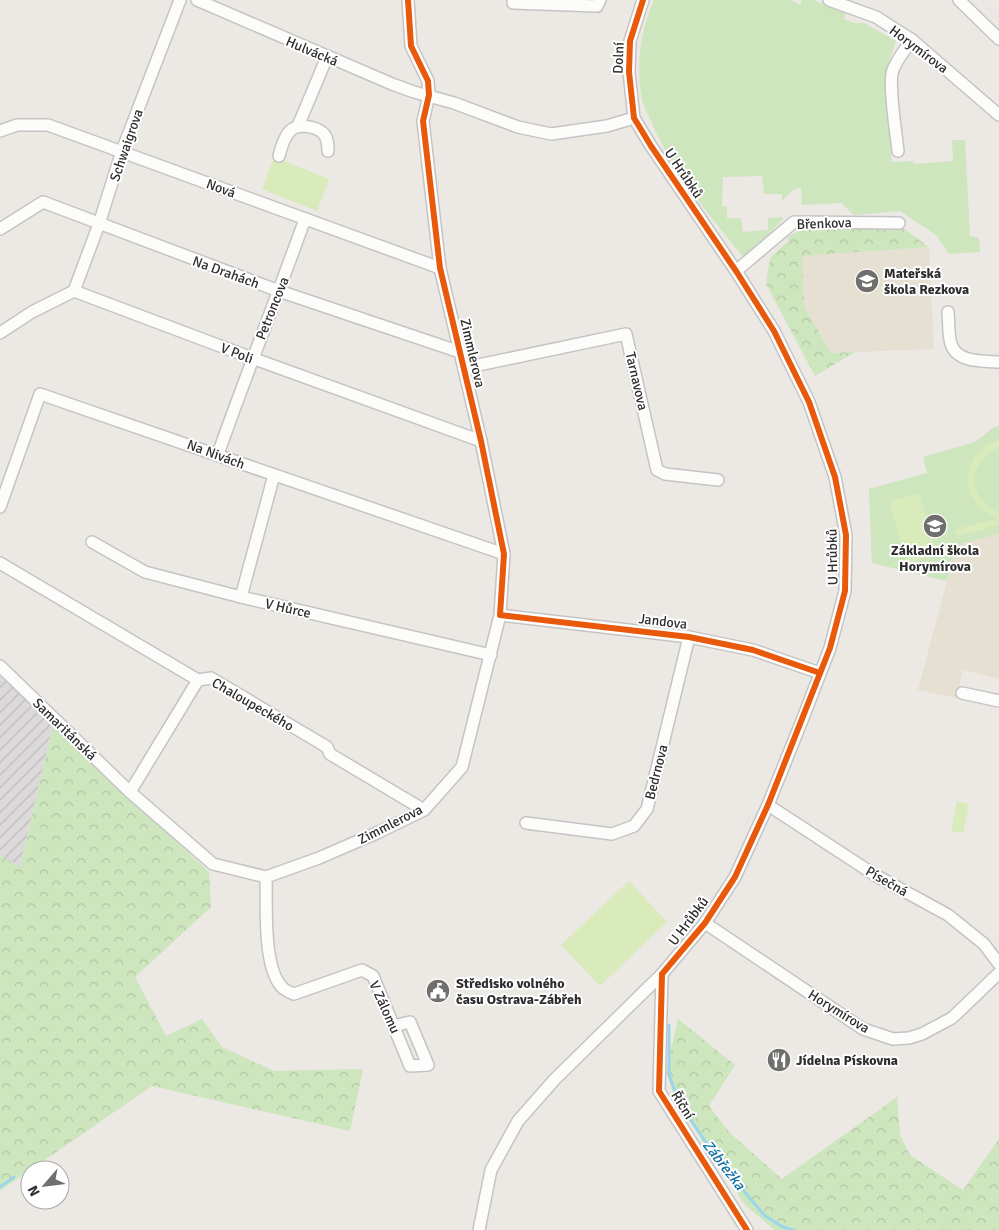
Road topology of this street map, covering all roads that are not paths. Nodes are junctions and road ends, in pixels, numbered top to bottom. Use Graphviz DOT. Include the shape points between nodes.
graph roads {
  1 [pos="180,0"];
  2 [pos="197,0"];
  3 [pos="408,0"];
  4 [pos="600,0"];
  5 [pos="643,0"];
  6 [pos="829,0"];
  7 [pos="959,0"];
  8 [pos="513,3"];
  9 [pos="999,39"];
  10 [pos="912,40"];
  11 [pos="327,57"];
  12 [pos="429,95"];
  13 [pos="999,115"];
  14 [pos="634,118"];
  15 [pos="298,126"];
  16 [pos="0,131"];
  17 [pos="122,151"];
  18 [pos="328,151"];
  19 [pos="898,151"];
  20 [pos="278,156"];
  21 [pos="306,219"];
  22 [pos="899,222"];
  23 [pos="99,224"];
  24 [pos="0,230"];
  25 [pos="440,268"];
  26 [pos="736,271"];
  27 [pos="74,291"];
  28 [pos="279,291"];
  29 [pos="948,312"];
  30 [pos="0,332"];
  31 [pos="460,352"];
  32 [pos="252,358"];
  33 [pos="999,362"];
  34 [pos="464,368"];
  35 [pos="481,441"];
  36 [pos="218,454"];
  37 [pos="274,475"];
  38 [pos="718,480"];
  39 [pos="0,507"];
  40 [pos="92,542"];
  41 [pos="504,554"];
  42 [pos="0,563"];
  43 [pos="241,597"];
  44 [pos="500,615"];
  45 [pos="689,637"];
  46 [pos="491,655"];
  47 [pos="0,666"];
  48 [pos="820,673"];
  49 [pos="198,680"];
  50 [pos="962,692"];
  51 [pos="999,701"];
  52 [pos="130,792"];
  53 [pos="768,805"];
  54 [pos="424,810"];
  55 [pos="526,823"];
  56 [pos="266,876"];
  57 [pos="705,923"];
  58 [pos="999,964"];
  59 [pos="999,973"];
  60 [pos="662,974"];
  61 [pos="394,1026"];
  62 [pos="478,1230"];
  63 [pos="748,1230"];
  1 -- 17 [label="street, Schwaigrova"];
  2 -- 11 [label="street, Hulvácká"];
  3 -- 12 [label="street" via="411,46 428,80"];
  4 -- 8 [label="street" via="597,6"];
  5 -- 14 [label="street, Dolní" via="630,41 629,72"];
  6 -- 10 [label="street, Horymírova" via="876,17"];
  7 -- 9 [label="street"];
  10 -- 13 [label="street, Horymírova"];
  10 -- 19 [label="street" via="892,73"];
  11 -- 12 [label="street, Hulvácká" via="392,84"];
  11 -- 15 [label="street"];
  12 -- 14 [label="street" via="518,127 551,134 607,126"];
  12 -- 25 [label="street, Zimmlerova" via="424,121"];
  14 -- 26 [label="street, U Hrůbků"];
  15 -- 18 [label="street" via="311,127 323,133"];
  15 -- 20 [label="street" via="286,136"];
  16 -- 17 [label="street, Nová" via="17,125 48,125"];
  17 -- 21 [label="street, Nová"];
  17 -- 23 [label="street, Schwaigrova"];
  21 -- 25 [label="street, Nová"];
  21 -- 28 [label="street, Petroncova"];
  22 -- 26 [label="street, Břenkova" via="794,222"];
  23 -- 24 [label="street, Na Drahách" via="43,202"];
  23 -- 27 [label="street, Schwaigrova"];
  23 -- 28 [label="street, Na Drahách"];
  25 -- 31 [label="street, Zimmlerova"];
  26 -- 48 [label="street, U Hrůbků" via="774,331 809,402 835,477 846,535 845,591"];
  27 -- 30 [label="street"];
  27 -- 32 [label="street, V Poli"];
  28 -- 31 [label="street, Na Drahách"];
  28 -- 32 [label="street, Petroncova"];
  29 -- 33 [label="street" via="950,343 958,355"];
  31 -- 34 [label="street, Zimmlerova"];
  32 -- 35 [label="street, V Poli"];
  32 -- 36 [label="street, Petroncova"];
  34 -- 35 [label="street, Zimmlerova"];
  34 -- 38 [label="street, Tarnavova" via="626,334 658,470 665,474"];
  35 -- 41 [label="street, Zimmlerova"];
  36 -- 37 [label="street, Na Nivách"];
  36 -- 39 [label="street, Na Nivách" via="40,394"];
  37 -- 41 [label="street, Na Nivách"];
  37 -- 43 [label="street"];
  40 -- 43 [label="street, V Hůrce" via="145,572"];
  41 -- 44 [label="street, Zimmlerova"];
  42 -- 49 [label="street, Chaloupeckého"];
  43 -- 46 [label="street, V Hůrce"];
  44 -- 45 [label="street, Jandova"];
  44 -- 46 [label="street, Zimmlerova"];
  45 -- 48 [label="street, Jandova" via="753,650"];
  45 -- 55 [label="street, Bedrnova" via="647,809 634,826 612,834"];
  46 -- 54 [label="street, Zimmlerova" via="462,767"];
  47 -- 52 [label="street, Samaritánská"];
  48 -- 53 [label="street, U Hrůbků"];
  49 -- 52 [label="street"];
  49 -- 54 [label="street, Chaloupeckého" via="211,678"];
  50 -- 51 [label="street"];
  52 -- 56 [label="street" via="213,864"];
  53 -- 57 [label="street, U Hrůbků" via="735,877"];
  53 -- 58 [label="street, Písečná" via="875,875 948,915 984,944"];
  54 -- 56 [label="street, Zimmlerova" via="319,858"];
  56 -- 61 [label="street, V Zálomu" via="269,960 283,988 294,994 362,970 373,976"];
  57 -- 59 [label="street, Horymírova" via="863,1029 893,1039 922,1034 952,1018"];
  57 -- 60 [label="street, U Hrůbků"];
  60 -- 62 [label="street, U Hrůbků" via="555,1079 518,1121 491,1170"];
  60 -- 63 [label="street, Říční" via="659,1091"];
  61 -- 61 [label="street, V Zálomu" via="410,1022 428,1065 410,1066"];
}
